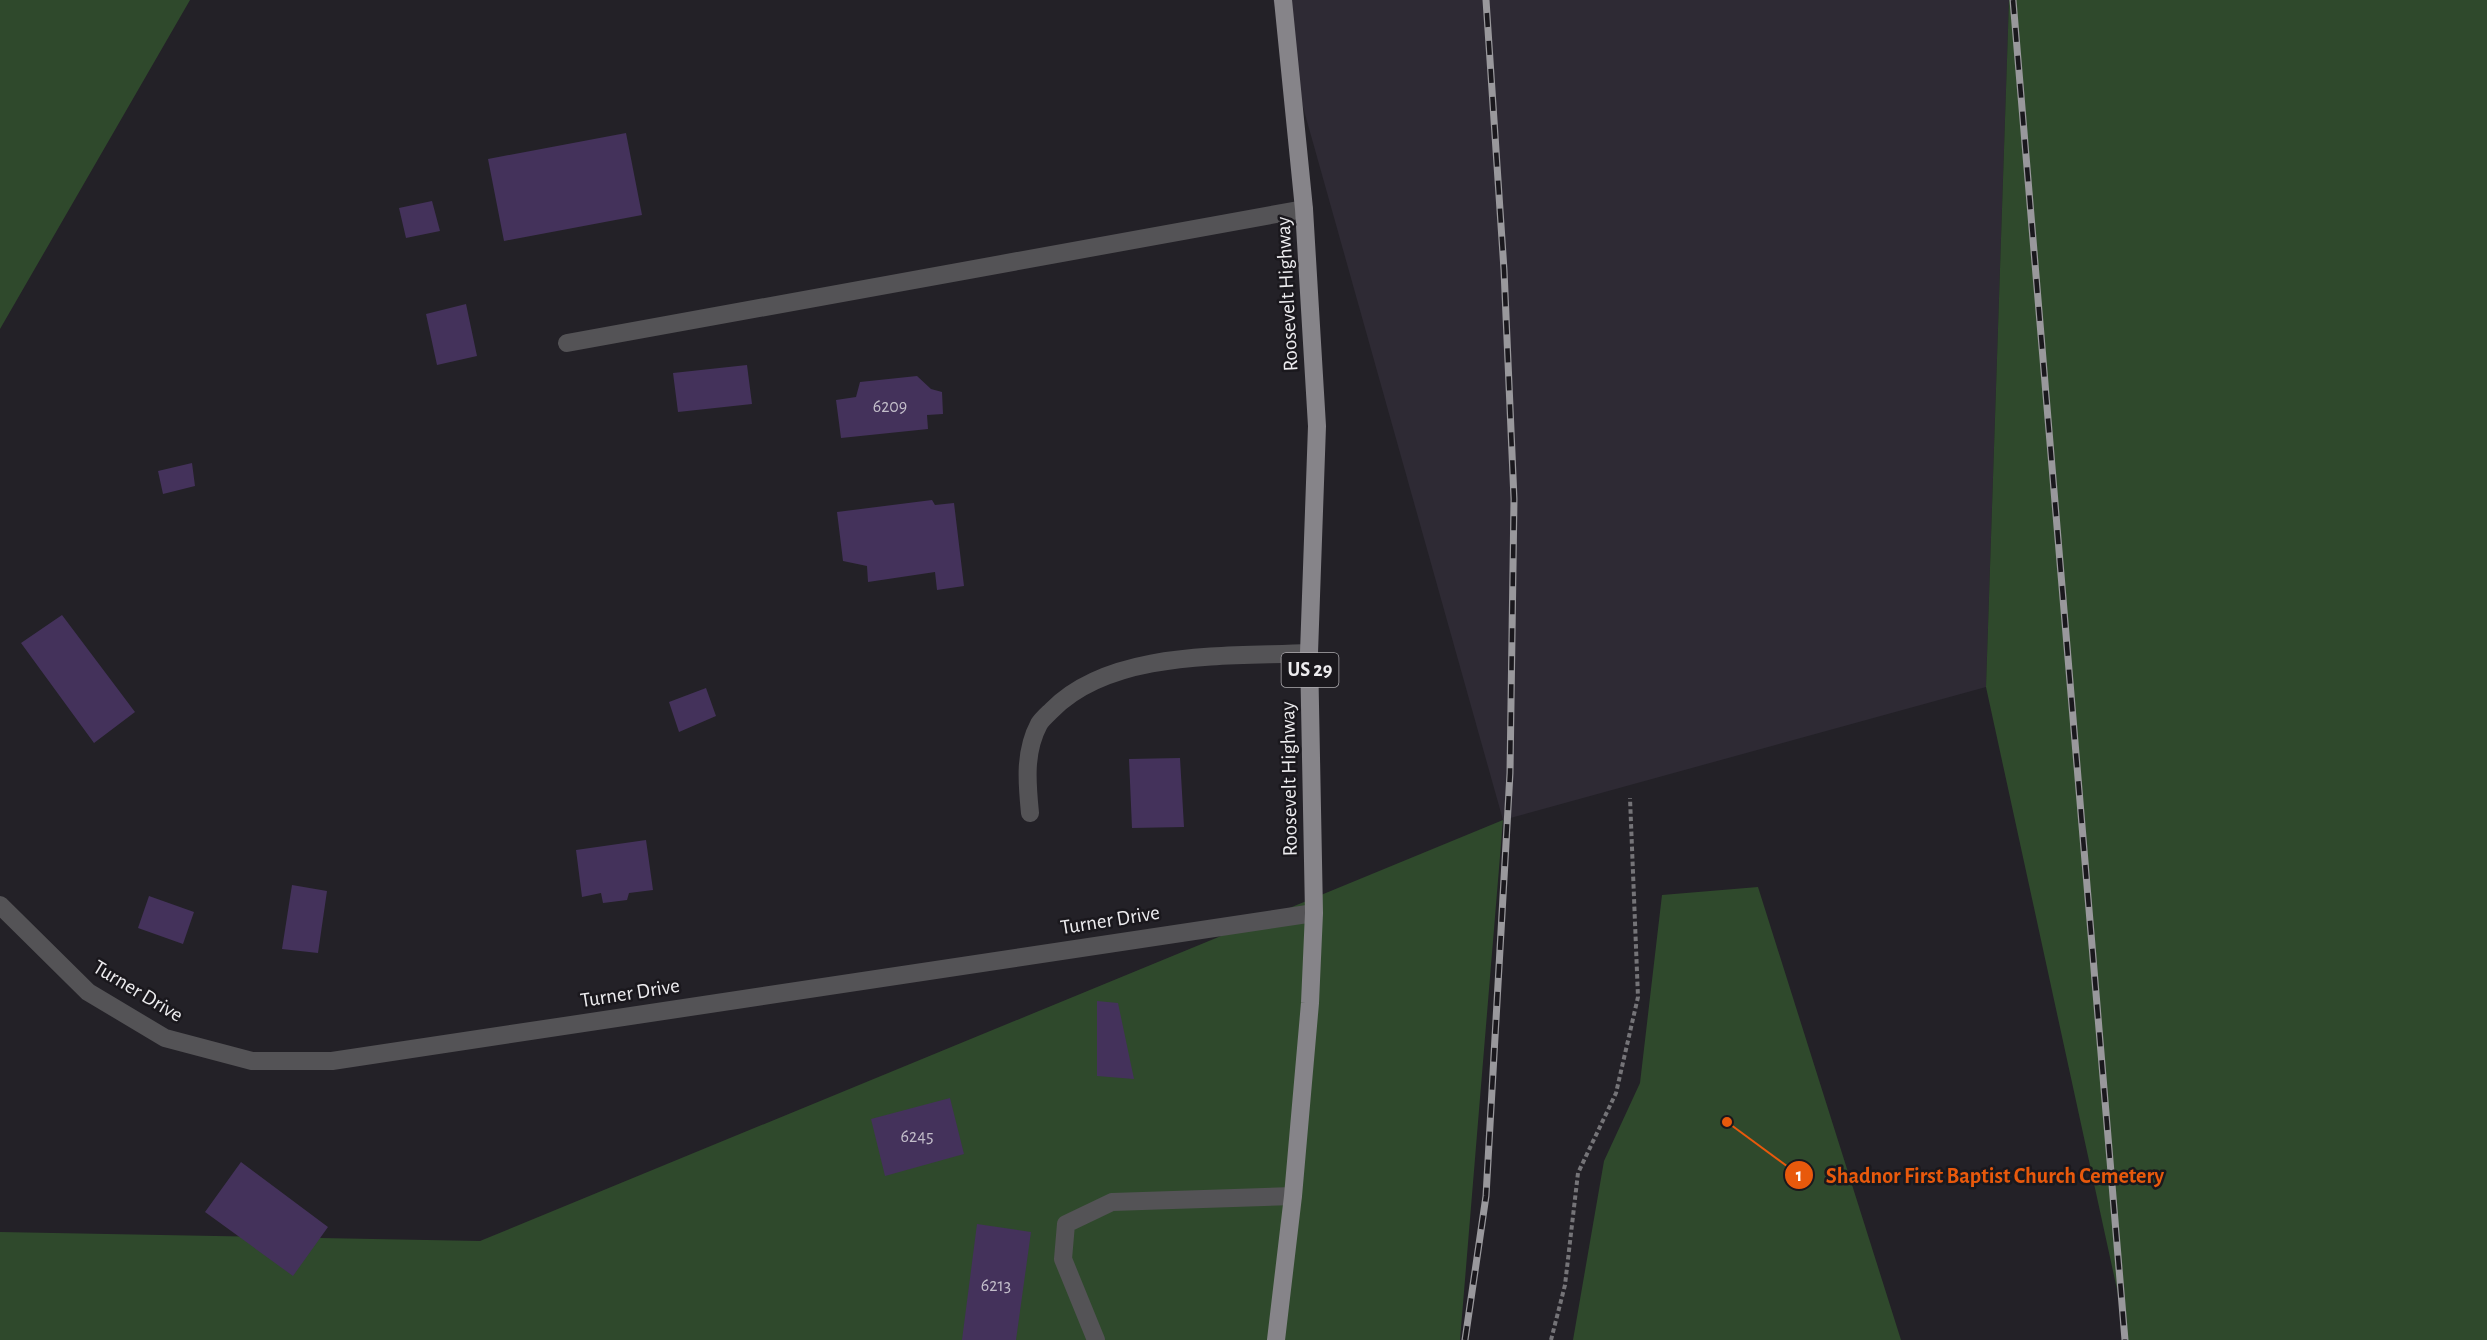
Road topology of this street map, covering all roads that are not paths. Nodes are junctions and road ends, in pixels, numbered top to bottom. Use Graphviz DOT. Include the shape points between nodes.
graph roads {
  1 [pos="1282,0"];
  2 [pos="1304,208"];
  3 [pos="567,343"];
  4 [pos="1309,653"];
  5 [pos="1030,813"];
  6 [pos="0,905"];
  7 [pos="1314,913"];
  8 [pos="1293,1196"];
  9 [pos="1096,1340"];
  10 [pos="1276,1340"];
  1 -- 2 [label="main road, Roosevelt Highway / US 29"];
  2 -- 3 [label="street"];
  2 -- 4 [label="main road, Roosevelt Highway / US 29" via="1317,426"];
  4 -- 5 [label="street" via="1159,662 1130,669 1067,695 1039,723 1025,771"];
  4 -- 7 [label="main road, Roosevelt Highway / US 29"];
  6 -- 7 [label="street, Turner Drive" via="88,992 165,1038 252,1062 332,1061"];
  7 -- 8 [label="main road, Roosevelt Highway / US 29"];
  8 -- 9 [label="street" via="1112,1202 1066,1224 1063,1259"];
  8 -- 10 [label="main road, Roosevelt Highway / US 29"];
}
